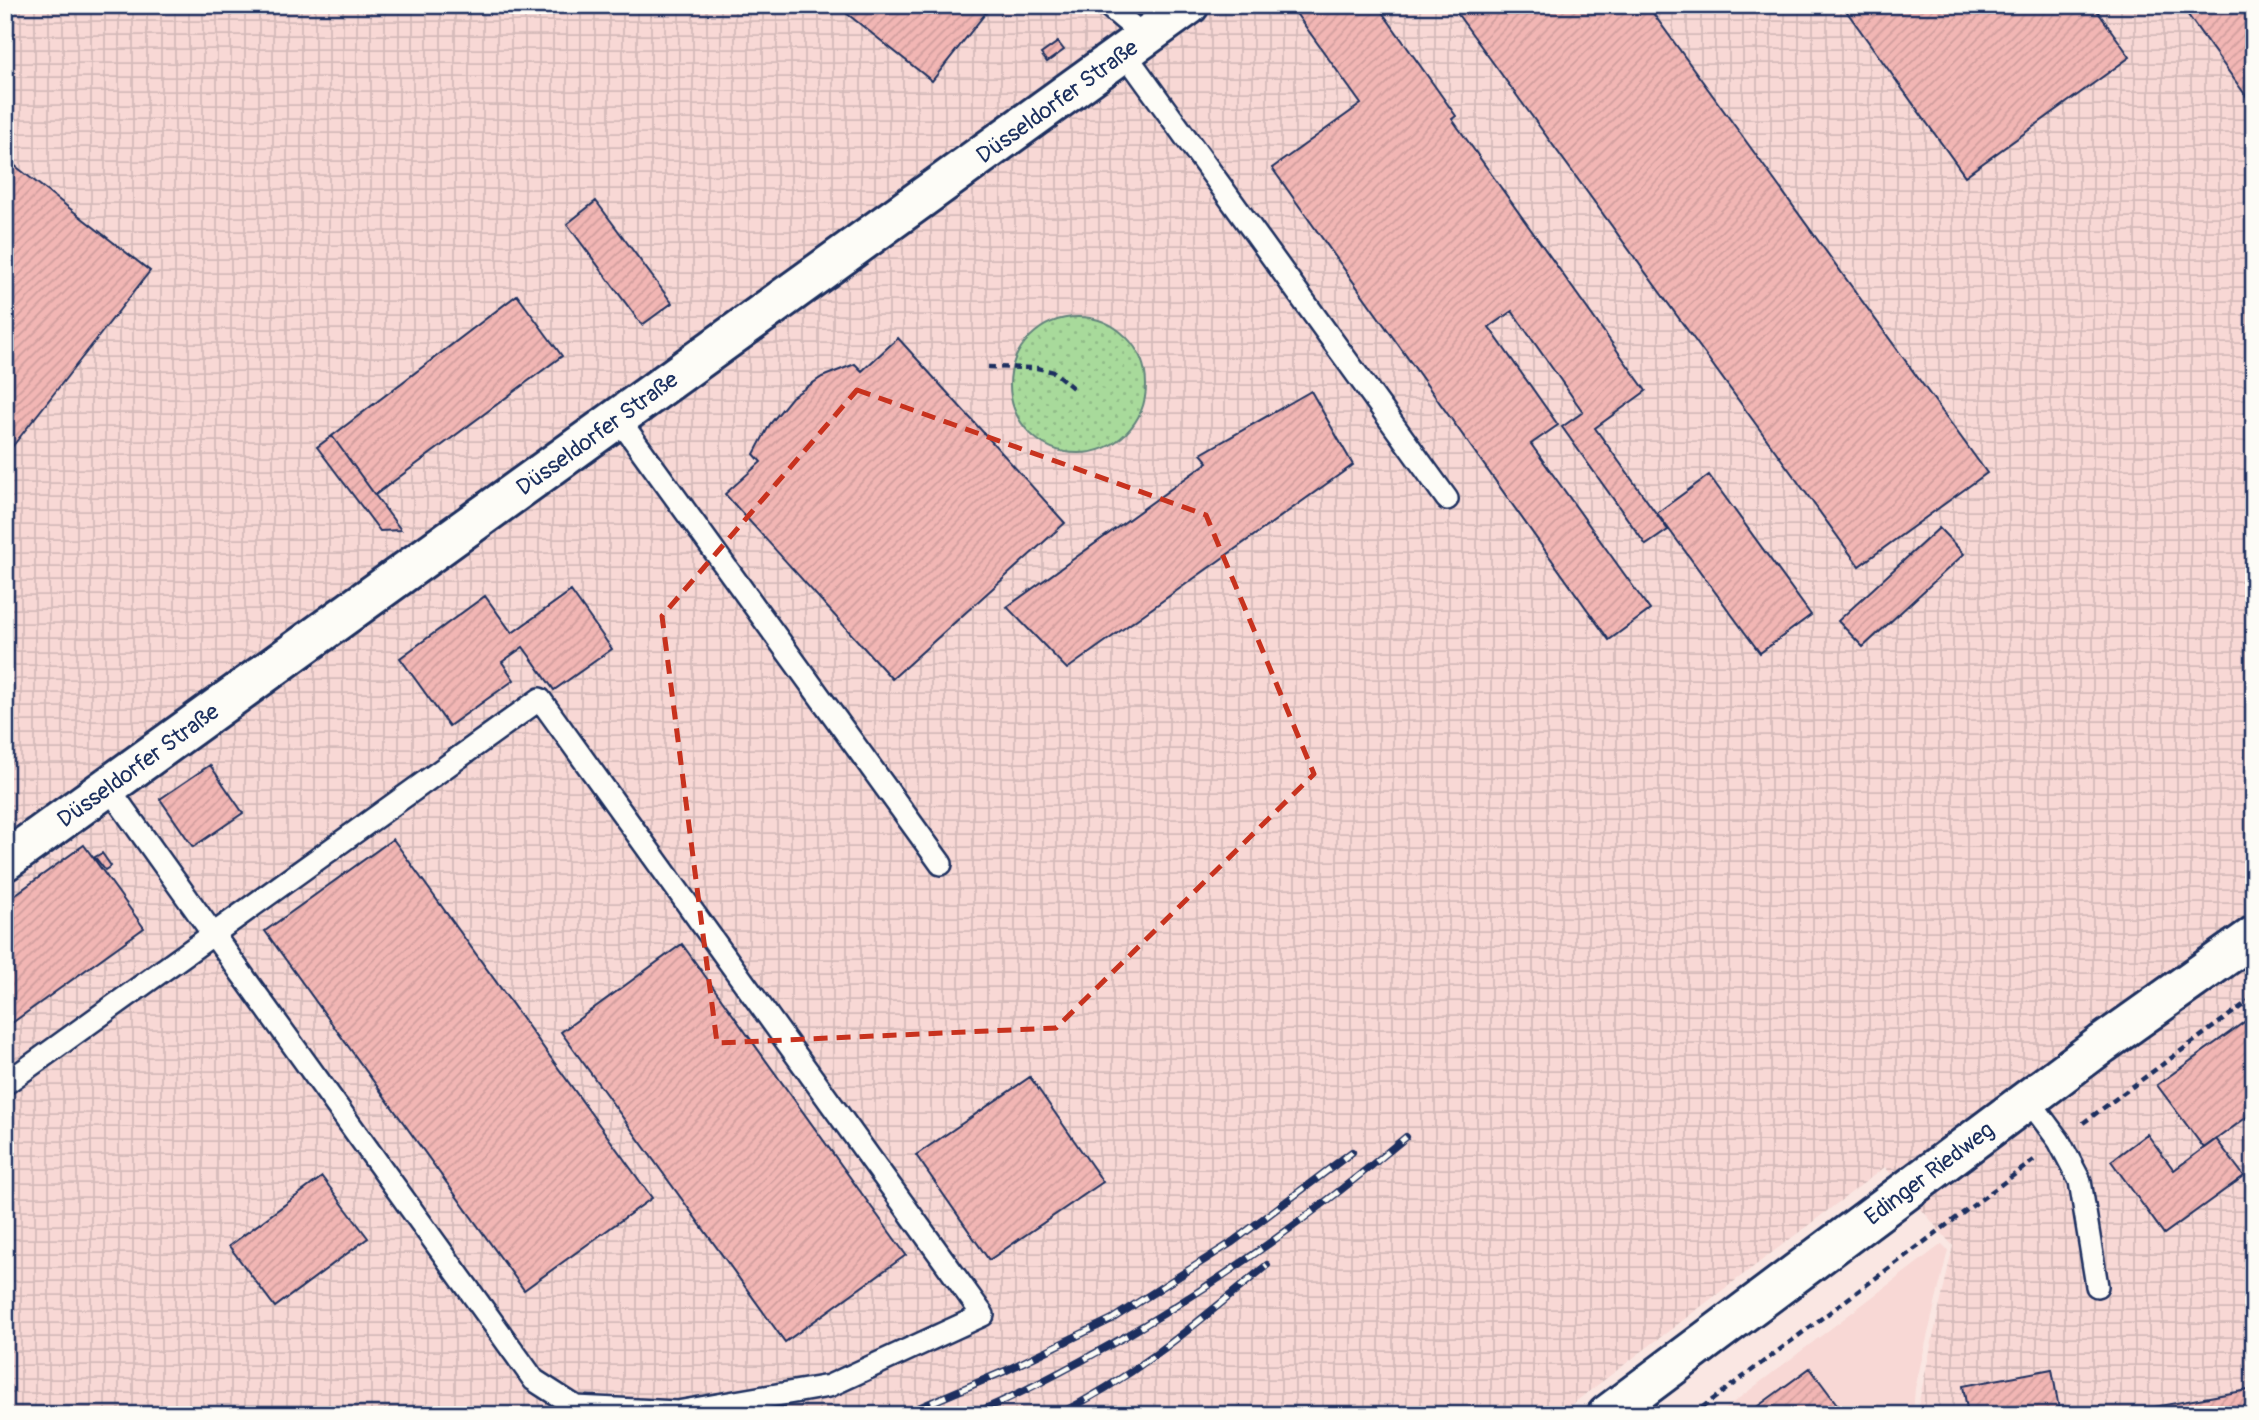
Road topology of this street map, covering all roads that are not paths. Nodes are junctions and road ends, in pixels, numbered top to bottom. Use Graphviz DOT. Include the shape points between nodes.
graph roads {
  1 [pos="1107,5"];
  2 [pos="1189,5"];
  3 [pos="1134,45"];
  4 [pos="618,418"];
  5 [pos="1447,499"];
  6 [pos="108,787"];
  7 [pos="5,861"];
  8 [pos="941,864"];
  9 [pos="213,934"];
  10 [pos="2254,936"];
  11 [pos="5,1084"];
  12 [pos="2028,1099"];
  13 [pos="2097,1286"];
  14 [pos="1607,1415"];
  1 -- 3 [label="lane"];
  2 -- 3 [label="street, Düsseldorfer Straße"];
  3 -- 4 [label="street, Düsseldorfer Straße"];
  3 -- 5 [label="lane"];
  4 -- 6 [label="street, Düsseldorfer Straße"];
  4 -- 8 [label="lane"];
  6 -- 7 [label="street, Düsseldorfer Straße"];
  6 -- 9 [label="lane"];
  9 -- 9 [label="lane" via="534,1380 576,1407 677,1412 829,1386 982,1315 540,699"];
  9 -- 11 [label="lane"];
  10 -- 12 [label="street, Edinger Riedweg"];
  12 -- 13 [label="lane" via="2059,1141 2080,1181"];
  12 -- 14 [label="street, Edinger Riedweg"];
}
